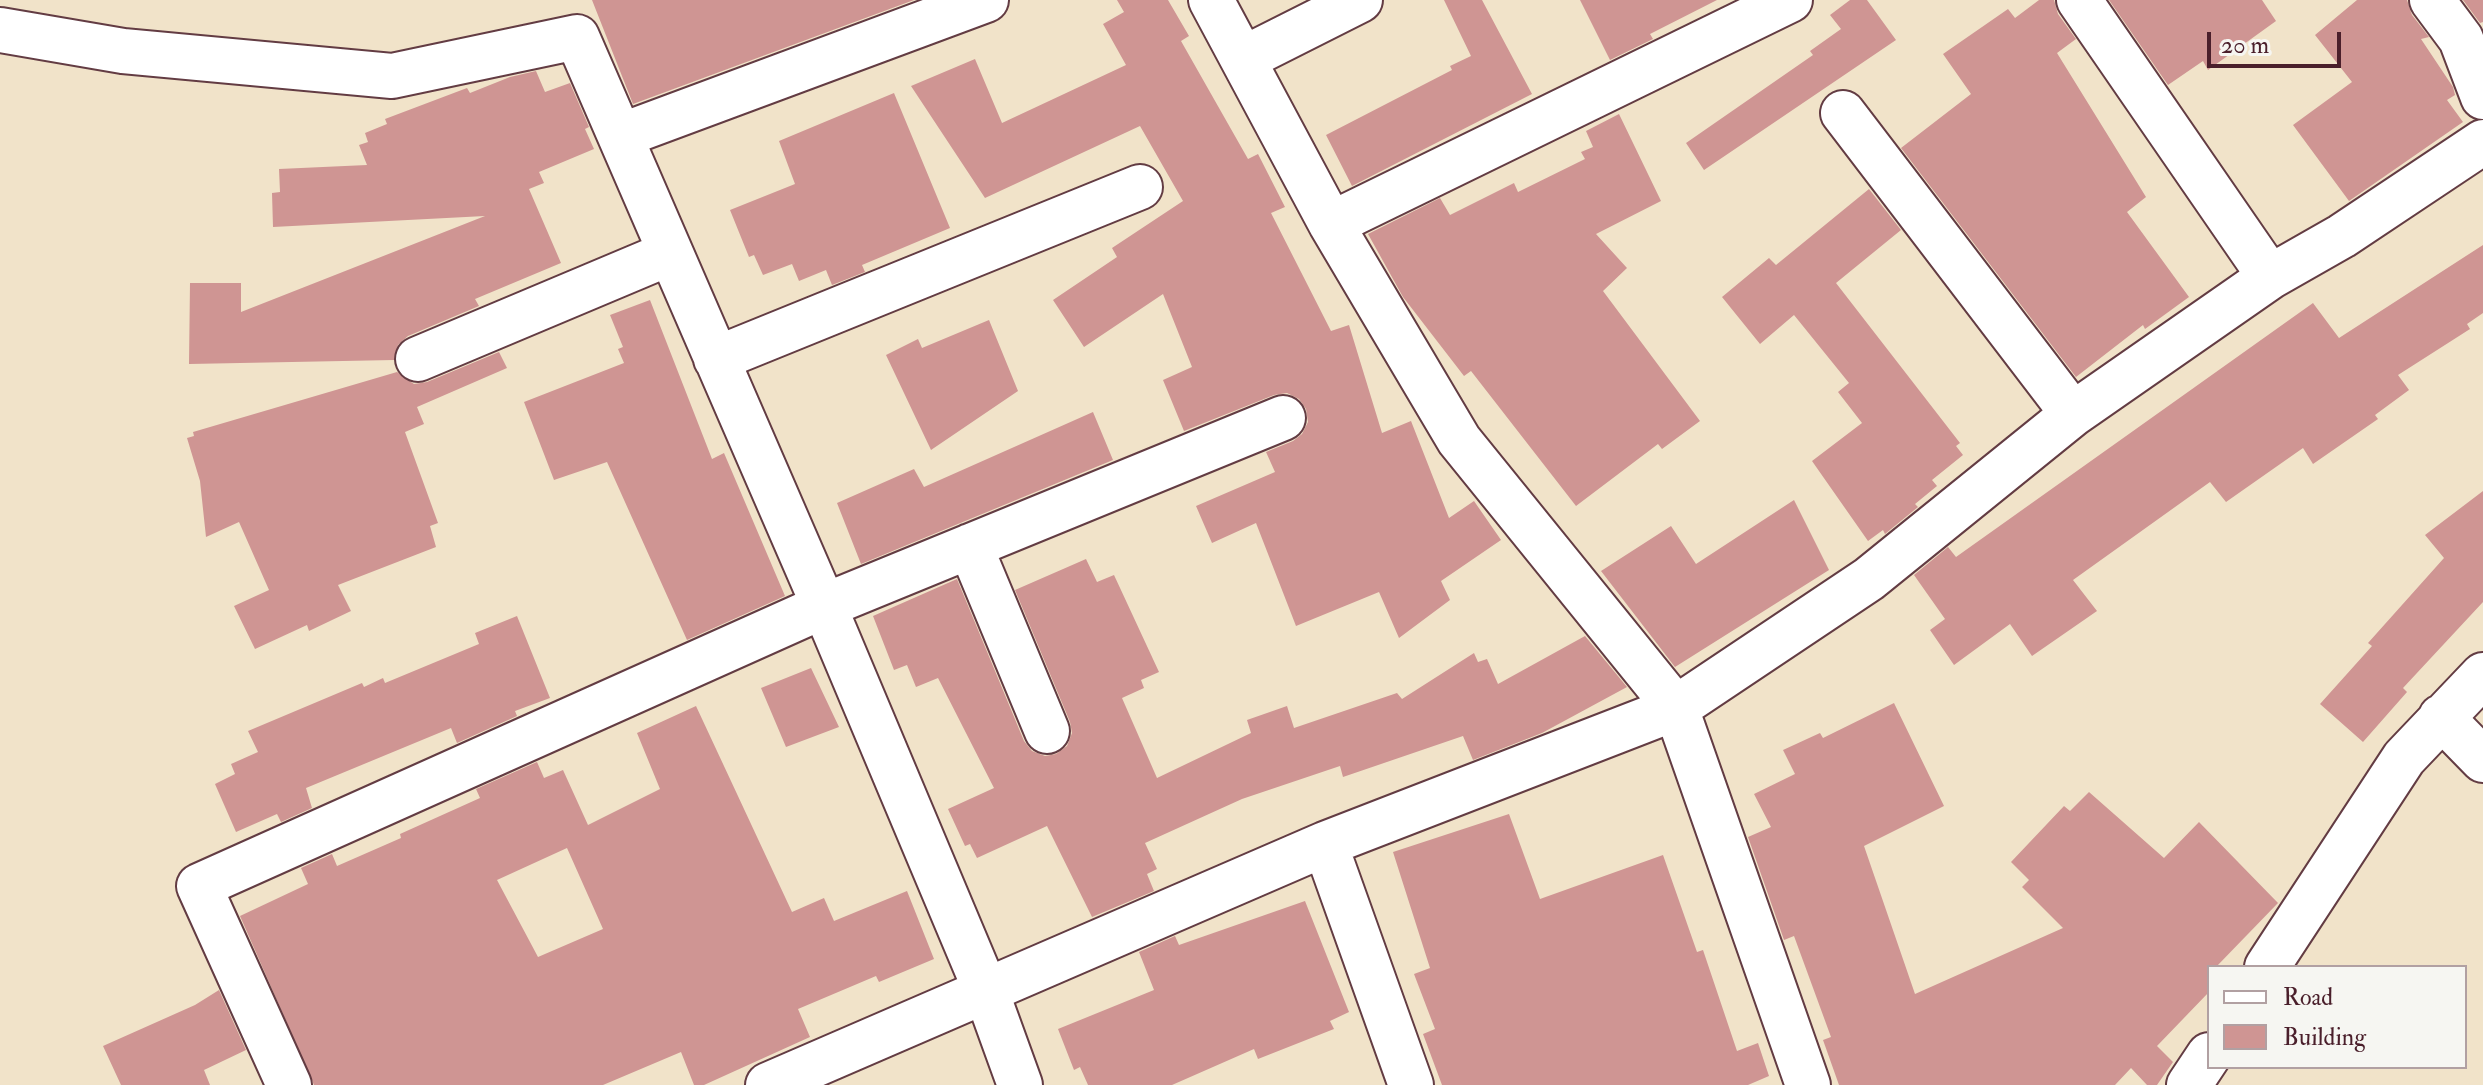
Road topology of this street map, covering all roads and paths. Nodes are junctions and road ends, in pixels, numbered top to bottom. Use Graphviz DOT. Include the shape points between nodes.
graph roads {
  1 [pos="986,0"];
  2 [pos="1211,0"];
  3 [pos="1360,0"];
  4 [pos="1790,0"];
  5 [pos="2079,0"];
  6 [pos="2432,0"];
  7 [pos="2,34"];
  8 [pos="1243,59"];
  9 [pos="2483,97"];
  10 [pos="1843,113"];
  11 [pos="620,136"];
  12 [pos="2483,142"];
  13 [pos="1140,187"];
  14 [pos="1331,224"];
  15 [pos="670,253"];
  16 [pos="2270,277"];
  17 [pos="418,359"];
  18 [pos="716,359"];
  19 [pos="2073,414"];
  20 [pos="1283,418"];
  21 [pos="970,546"];
  22 [pos="824,606"];
  23 [pos="2483,675"];
  24 [pos="1676,708"];
  25 [pos="2441,717"];
  26 [pos="1047,731"];
  27 [pos="2483,760"];
  28 [pos="1325,844"];
  29 [pos="2268,965"];
  30 [pos="986,991"];
  31 [pos="2207,1058"];
  32 [pos="289,1085"];
  33 [pos="768,1085"];
  34 [pos="1020,1085"];
  35 [pos="1411,1085"];
  36 [pos="1808,1085"];
  37 [pos="2189,1085"];
  1 -- 11 [label="street"];
  2 -- 8 [label="street"];
  3 -- 8 [label="street"];
  4 -- 14 [label="street"];
  5 -- 16 [label="street"];
  6 -- 9 [label="street" via="2461,39"];
  7 -- 11 [label="street" via="392,76 577,37"];
  8 -- 14 [label="street"];
  10 -- 19 [label="street"];
  11 -- 15 [label="street"];
  12 -- 16 [label="street"];
  13 -- 18 [label="street"];
  14 -- 24 [label="street" via="1459,440"];
  15 -- 17 [label="street"];
  15 -- 18 [label="street"];
  16 -- 19 [label="street"];
  18 -- 22 [label="street"];
  19 -- 24 [label="street" via="1869,579"];
  20 -- 21 [label="street"];
  21 -- 22 [label="street"];
  21 -- 26 [label="street"];
  22 -- 30 [label="street"];
  22 -- 32 [label="street" via="199,886"];
  23 -- 25 [label="street"];
  24 -- 28 [label="street"];
  24 -- 36 [label="street"];
  25 -- 27 [label="street"];
  25 -- 29 [label="street" via="2404,758"];
  28 -- 30 [label="street"];
  28 -- 35 [label="street"];
  30 -- 33 [label="street"];
  30 -- 34 [label="street"];
  31 -- 37 [label="street"];
}
